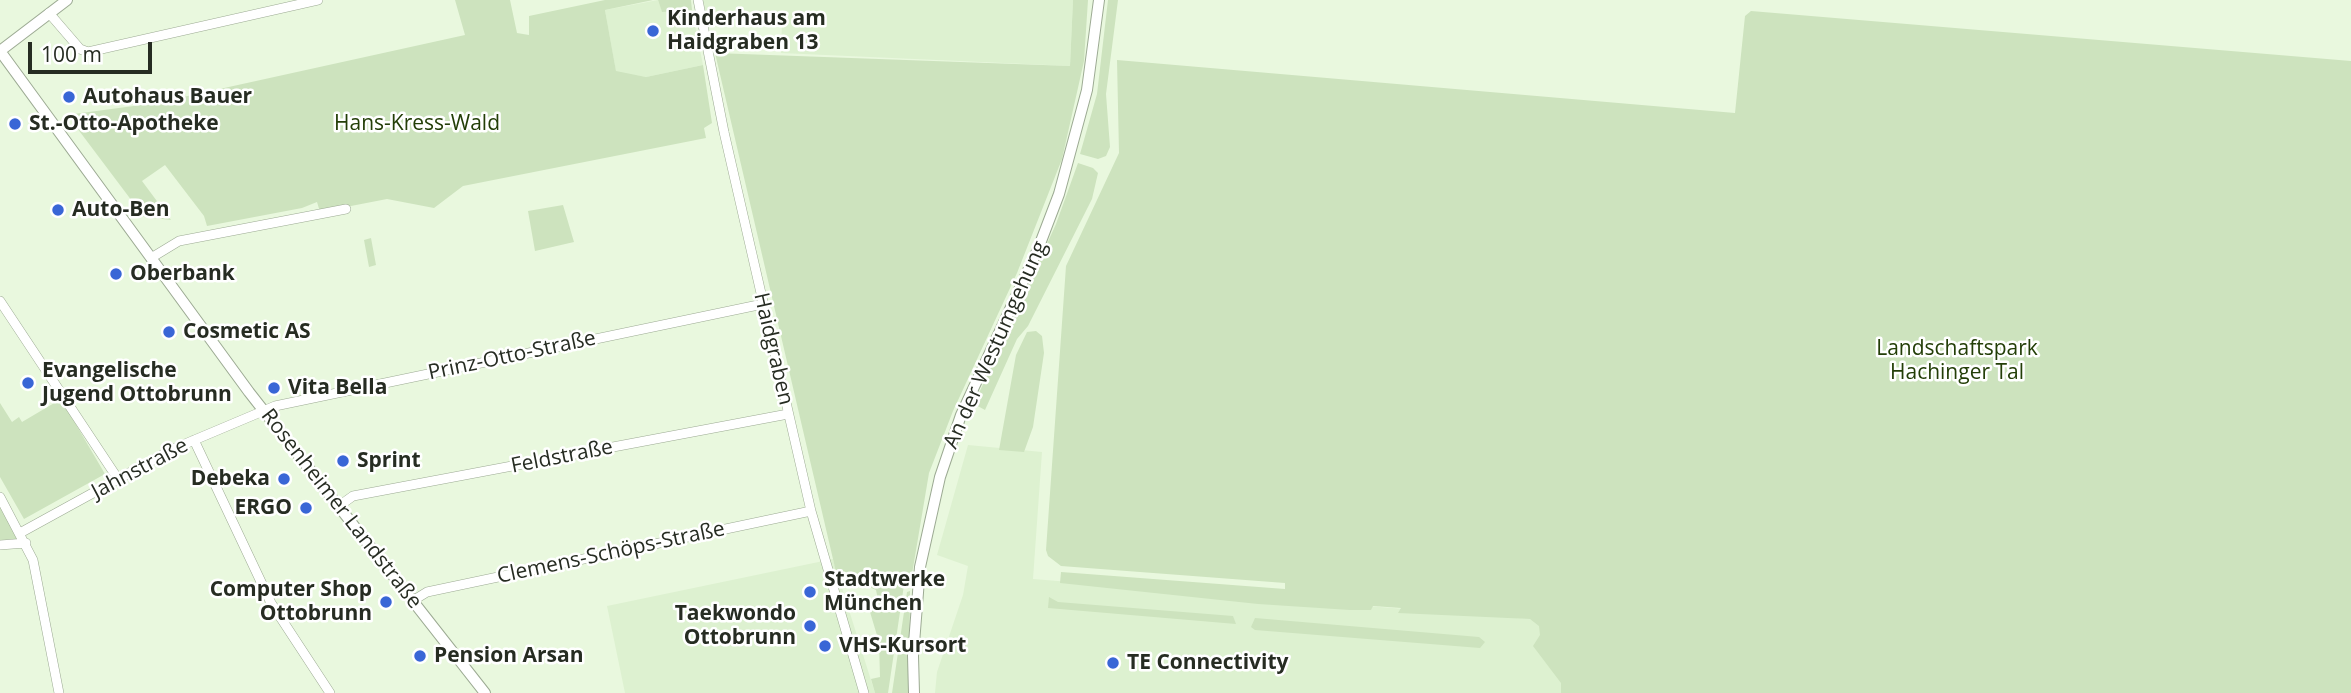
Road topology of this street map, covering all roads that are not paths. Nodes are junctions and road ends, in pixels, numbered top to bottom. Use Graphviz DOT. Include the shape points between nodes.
graph roads {
  1 [pos="67,0"];
  2 [pos="318,0"];
  3 [pos="698,0"];
  4 [pos="1098,0"];
  5 [pos="50,13"];
  6 [pos="0,51"];
  7 [pos="346,209"];
  8 [pos="150,258"];
  9 [pos="0,301"];
  10 [pos="763,304"];
  11 [pos="263,411"];
  12 [pos="788,414"];
  13 [pos="194,440"];
  14 [pos="118,479"];
  15 [pos="0,497"];
  16 [pos="339,506"];
  17 [pos="811,511"];
  18 [pos="20,533"];
  19 [pos="26,542"];
  20 [pos="0,545"];
  21 [pos="414,600"];
  22 [pos="59,693"];
  23 [pos="330,693"];
  24 [pos="485,693"];
  25 [pos="864,693"];
  26 [pos="914,693"];
  1 -- 5 [label="main road"];
  2 -- 5 [label="street" via="88,52 80,49"];
  3 -- 10 [label="street, Haidgraben"];
  4 -- 26 [label="main road, An der Westumgehung" via="1087,90 1059,194 961,415 936,490 917,589"];
  5 -- 6 [label="main road"];
  6 -- 8 [label="main road, Rosenheimer Landstraße"];
  7 -- 8 [label="street" via="178,242"];
  8 -- 11 [label="main road, Rosenheimer Landstraße"];
  9 -- 14 [label="street"];
  10 -- 11 [label="street, Prinz-Otto-Straße"];
  10 -- 12 [label="street, Haidgraben"];
  11 -- 13 [label="street, Jahnstraße"];
  11 -- 16 [label="main road, Rosenheimer Landstraße"];
  12 -- 16 [label="street, Feldstraße" via="353,496"];
  12 -- 17 [label="street, Haidgraben"];
  13 -- 14 [label="street, Jahnstraße"];
  13 -- 23 [label="street" via="271,603"];
  14 -- 18 [label="street, Jahnstraße"];
  15 -- 18 [label="street"];
  16 -- 21 [label="main road, Rosenheimer Landstraße"];
  17 -- 21 [label="street, Clemens-Schöps-Straße" via="427,592"];
  17 -- 25 [label="street, Haidgraben"];
  18 -- 19 [label="street"];
  19 -- 20 [label="street"];
  19 -- 22 [label="street"];
  21 -- 24 [label="main road, Rosenheimer Landstraße"];
}
